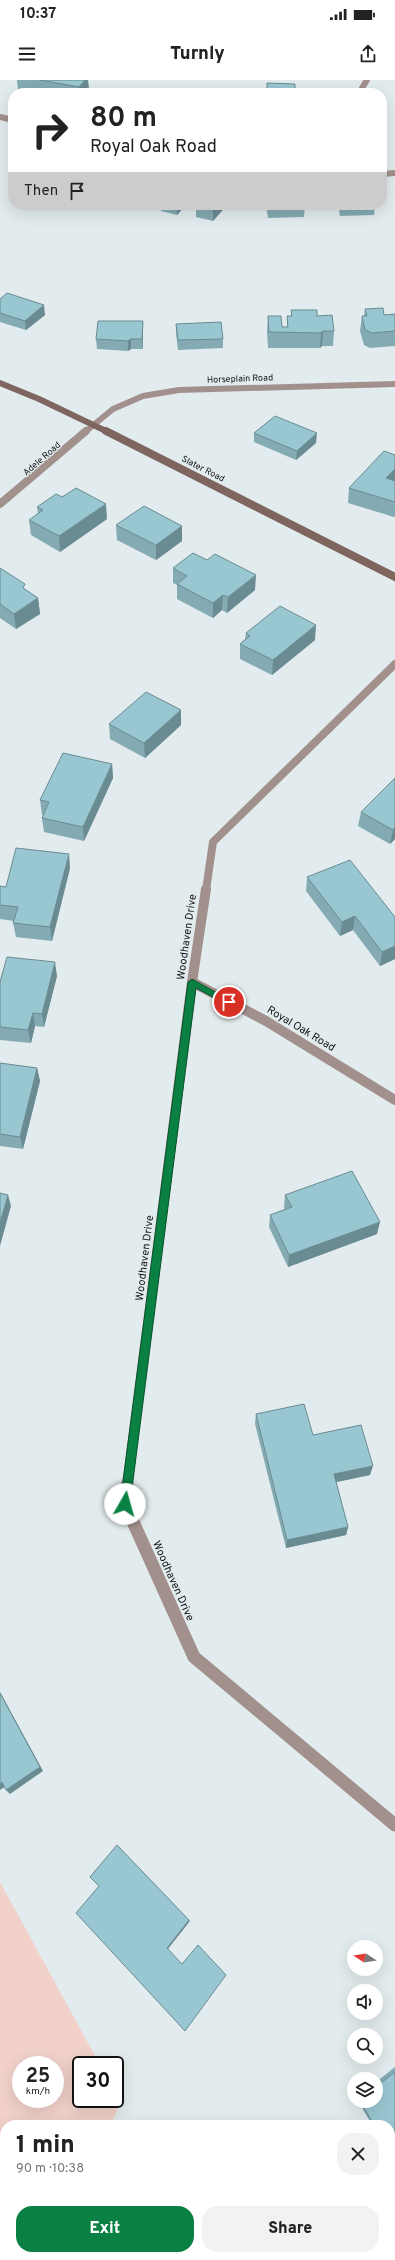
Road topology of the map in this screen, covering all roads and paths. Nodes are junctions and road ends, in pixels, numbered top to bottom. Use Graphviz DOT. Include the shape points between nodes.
graph roads {
  1 [pos="0,383"];
  2 [pos="395,384"];
  3 [pos="94,425"];
  4 [pos="0,504"];
  5 [pos="395,577"];
  6 [pos="395,664"];
  7 [pos="192,982"];
  8 [pos="395,1100"];
  9 [pos="395,1825"];
  1 -- 3 [label="main road, Slater Road" via="39,398"];
  2 -- 3 [label="street, Horseplain Road" via="159,392 113,409"];
  3 -- 4 [label="street, Adele Road"];
  3 -- 5 [label="main road, Slater Road"];
  6 -- 7 [label="street, Woodhaven Drive" via="213,842"];
  7 -- 8 [label="street, Royal Oak Road" via="266,1021"];
  7 -- 9 [label="street, Woodhaven Drive" via="125,1504 194,1657"];
}
